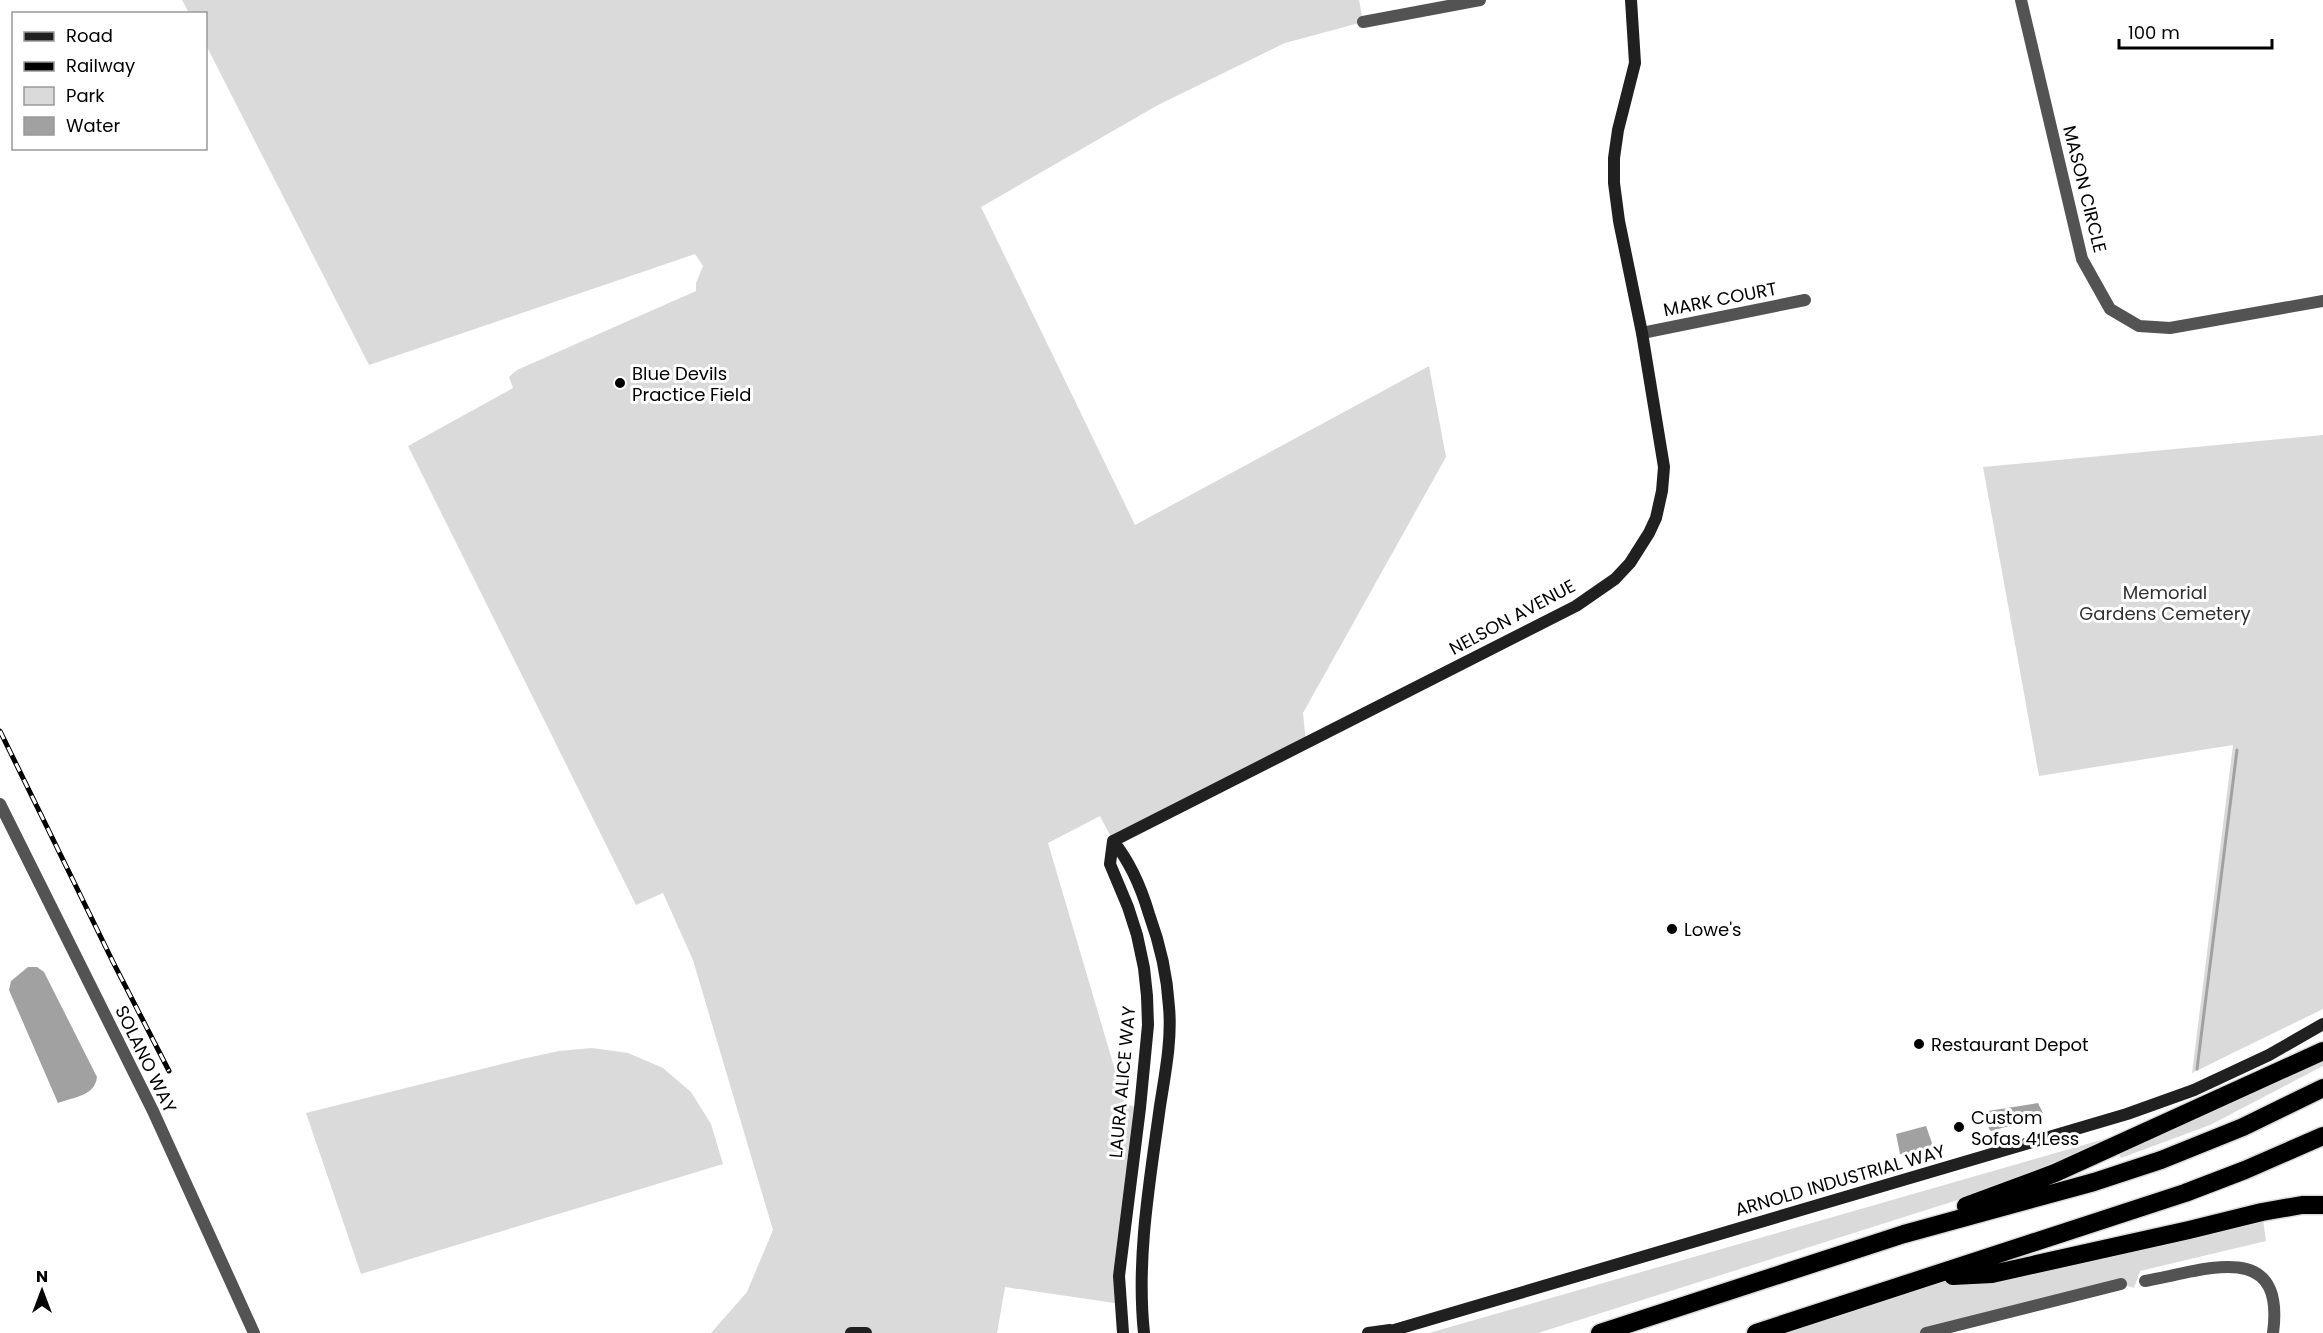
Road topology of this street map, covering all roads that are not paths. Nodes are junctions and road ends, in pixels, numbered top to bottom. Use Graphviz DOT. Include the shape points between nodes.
graph roads {
  1 [pos="1480,0"];
  2 [pos="1631,0"];
  3 [pos="2021,0"];
  4 [pos="1364,22"];
  5 [pos="1805,300"];
  6 [pos="2323,301"];
  7 [pos="1642,333"];
  8 [pos="0,804"];
  9 [pos="1113,841"];
  10 [pos="2323,1024"];
  11 [pos="2323,1051"];
  12 [pos="2323,1081"];
  13 [pos="2323,1088"];
  14 [pos="2268,1115"];
  15 [pos="2323,1136"];
  16 [pos="2323,1205"];
  17 [pos="1904,1234"];
  18 [pos="1930,1276"];
  19 [pos="2145,1281"];
  20 [pos="2121,1284"];
  21 [pos="1387,1332"];
  22 [pos="254,1333"];
  23 [pos="851,1333"];
  24 [pos="866,1333"];
  25 [pos="1123,1333"];
  26 [pos="1144,1333"];
  27 [pos="1368,1333"];
  28 [pos="1600,1333"];
  29 [pos="1756,1333"];
  30 [pos="1926,1333"];
  31 [pos="2273,1333"];
  1 -- 4 [label="street"];
  2 -- 7 [label="street, NELSON AVENUE" via="1635,63 1618,130 1614,183"];
  3 -- 6 [label="street, MASON CIRCLE" via="2082,259 2110,309 2139,326 2170,328"];
  5 -- 7 [label="street, MARK COURT"];
  7 -- 9 [label="street, NELSON AVENUE" via="1664,466 1662,491 1649,533 1615,579 1576,606"];
  8 -- 22 [label="street, SOLANO WAY" via="153,1111"];
  9 -- 25 [label="street, LAURA ALICE WAY" via="1110,864 1137,935 1148,1015 1119,1276"];
  9 -- 26 [label="street, LAURA ALICE WAY" via="1127,858 1143,892 1163,955 1169,1009 1168,1049 1149,1188"];
  10 -- 21 [label="street, ARNOLD INDUSTRIAL WAY" via="2194,1090 2127,1114"];
  11 -- 17 [label="highway" via="2037,1180 1940,1215"];
  12 -- 14 [label="highway"];
  13 -- 14 [label="highway"];
  14 -- 17 [label="highway" via="2161,1160"];
  15 -- 18 [label="highway" via="2185,1193"];
  16 -- 18 [label="highway" via="2285,1207 1992,1274"];
  17 -- 28 [label="highway"];
  18 -- 29 [label="highway"];
  19 -- 31 [label="street" via="2224,1267 2254,1271 2263,1277 2274,1296"];
  20 -- 30 [label="street"];
  21 -- 27 [label="street, ARNOLD INDUSTRIAL WAY"];
  23 -- 24 [label="street"];
}
